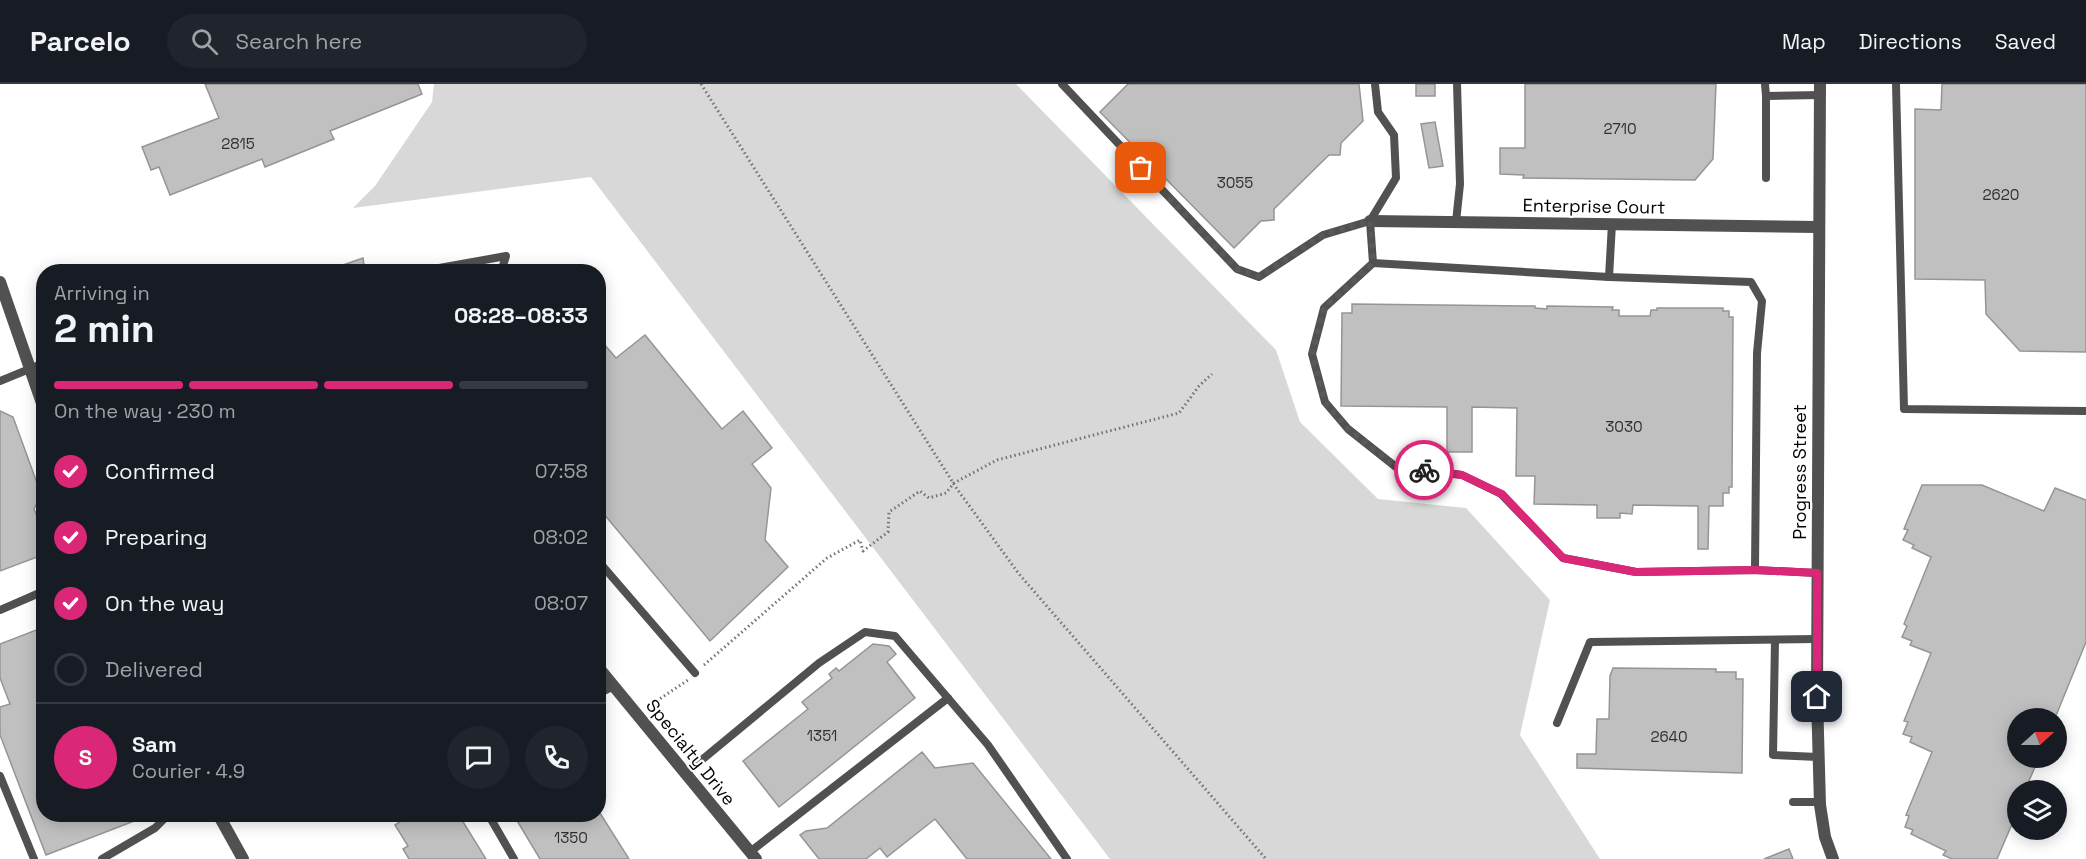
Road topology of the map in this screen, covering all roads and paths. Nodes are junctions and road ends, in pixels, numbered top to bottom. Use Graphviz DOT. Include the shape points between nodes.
graph roads {
  1 [pos="701,84"];
  2 [pos="1062,84"];
  3 [pos="1375,84"];
  4 [pos="1456,84"];
  5 [pos="1766,84"];
  6 [pos="1896,84"];
  7 [pos="1820,90"];
  8 [pos="1766,96"];
  9 [pos="1766,178"];
  10 [pos="1370,221"];
  11 [pos="1456,222"];
  12 [pos="1612,224"];
  13 [pos="1818,227"];
  14 [pos="1373,263"];
  15 [pos="462,264"];
  16 [pos="504,264"];
  17 [pos="1609,277"];
  18 [pos="0,282"];
  19 [pos="36,366"];
  20 [pos="30,369"];
  21 [pos="1212,374"];
  22 [pos="0,381"];
  23 [pos="36,387"];
  24 [pos="2086,411"];
  25 [pos="954,483"];
  26 [pos="1755,570"];
  27 [pos="606,571"];
  28 [pos="1817,573"];
  29 [pos="36,594"];
  30 [pos="0,610"];
  31 [pos="1817,639"];
  32 [pos="1775,641"];
  33 [pos="695,673"];
  34 [pos="606,677"];
  35 [pos="614,687"];
  36 [pos="606,690"];
  37 [pos="948,698"];
  38 [pos="637,714"];
  39 [pos="1557,723"];
  40 [pos="1818,757"];
  41 [pos="686,773"];
  42 [pos="0,776"];
  43 [pos="1793,802"];
  44 [pos="1820,802"];
  45 [pos="161,822"];
  46 [pos="222,822"];
  47 [pos="493,822"];
  48 [pos="753,855"];
  49 [pos="34,859"];
  50 [pos="102,859"];
  51 [pos="243,859"];
  52 [pos="514,859"];
  53 [pos="1067,859"];
  54 [pos="1266,859"];
  55 [pos="1833,859"];
  1 -- 25 [label="path"];
  2 -- 10 [label="lane" via="1237,269 1259,277 1323,235"];
  3 -- 10 [label="lane" via="1378,112 1394,135 1396,178"];
  4 -- 11 [label="lane" via="1460,184"];
  5 -- 8 [label="lane"];
  6 -- 24 [label="lane" via="1904,409"];
  7 -- 8 [label="lane"];
  7 -- 13 [label="street, Progress Street"];
  8 -- 9 [label="lane"];
  10 -- 11 [label="street, Enterprise Court"];
  10 -- 14 [label="lane"];
  11 -- 12 [label="street, Enterprise Court"];
  12 -- 13 [label="street, Enterprise Court"];
  12 -- 17 [label="lane"];
  13 -- 28 [label="street, Progress Street"];
  14 -- 17 [label="lane"];
  14 -- 26 [label="lane" via="1324,308 1312,354 1325,402 1348,429 1396,467 1462,475 1502,494 1563,558 1636,572"];
  15 -- 16 [label="lane" via="506,256"];
  17 -- 26 [label="lane" via="1751,282 1762,300"];
  18 -- 20 [label="street"];
  19 -- 20 [label="lane"];
  20 -- 22 [label="lane"];
  20 -- 23 [label="street"];
  21 -- 25 [label="path" via="1179,412 997,460"];
  25 -- 33 [label="path" via="946,493 929,498 920,491 888,512 888,532 863,551 860,540 826,558"];
  25 -- 54 [label="path" via="1019,574"];
  26 -- 28 [label="lane"];
  27 -- 33 [label="lane"];
  28 -- 31 [label="street, Progress Street"];
  29 -- 30 [label="lane"];
  31 -- 32 [label="lane"];
  31 -- 40 [label="street, Progress Street"];
  32 -- 39 [label="lane" via="1590,642"];
  32 -- 40 [label="lane" via="1773,755"];
  33 -- 38 [label="path"];
  34 -- 35 [label="street, Specialty Drive"];
  35 -- 36 [label="lane"];
  35 -- 38 [label="street, Specialty Drive"];
  37 -- 41 [label="lane" via="895,636 865,632 819,663"];
  37 -- 48 [label="lane"];
  37 -- 53 [label="lane" via="988,745"];
  38 -- 41 [label="street, Specialty Drive"];
  40 -- 44 [label="street, Progress Street"];
  41 -- 48 [label="street, Specialty Drive"];
  42 -- 49 [label="lane"];
  43 -- 44 [label="lane"];
  44 -- 55 [label="street, Progress Street"];
  45 -- 50 [label="lane"];
  46 -- 51 [label="street"];
  47 -- 52 [label="lane"];
}
